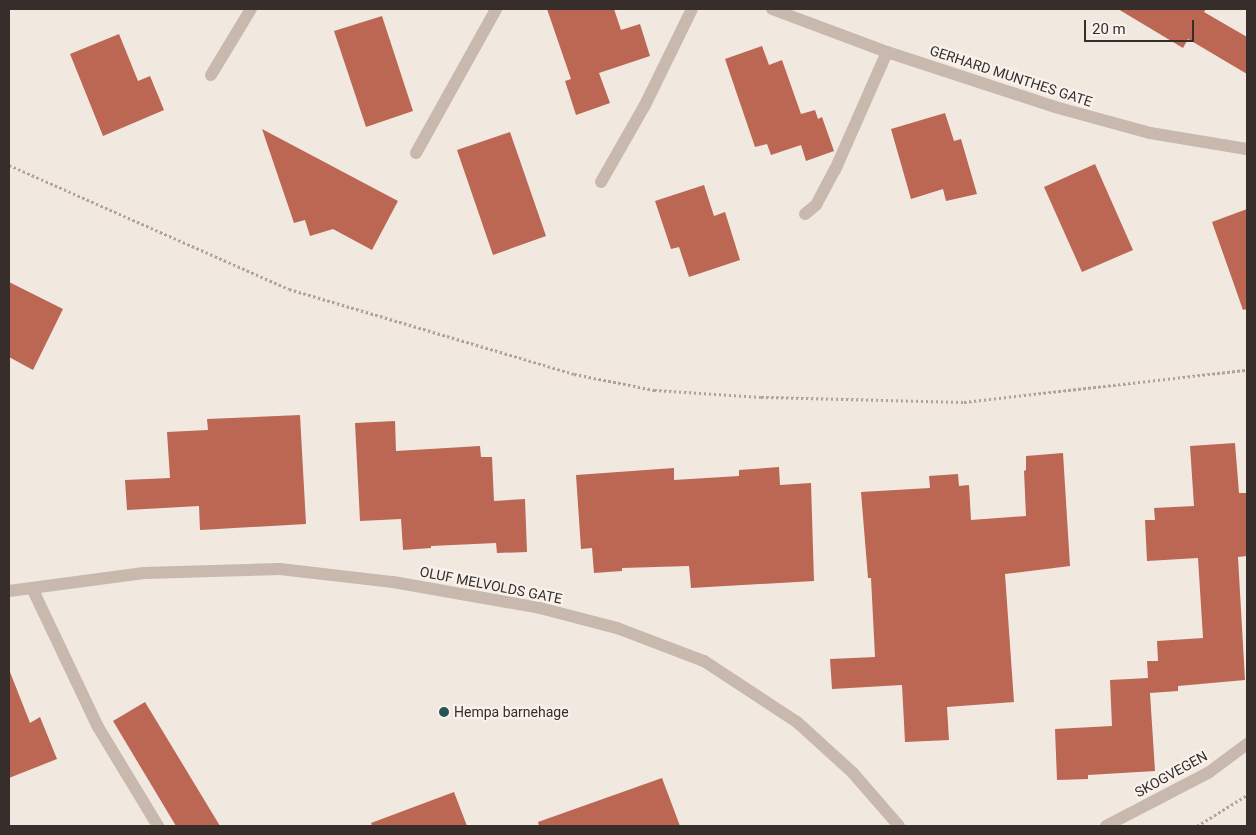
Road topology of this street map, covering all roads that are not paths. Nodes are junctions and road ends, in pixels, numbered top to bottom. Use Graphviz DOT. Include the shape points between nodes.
graph roads {
  1 [pos="251,9"];
  2 [pos="496,9"];
  3 [pos="692,9"];
  4 [pos="772,9"];
  5 [pos="887,52"];
  6 [pos="210,75"];
  7 [pos="1247,149"];
  8 [pos="416,153"];
  9 [pos="601,182"];
  10 [pos="805,214"];
  11 [pos="32,588"];
  12 [pos="9,591"];
  13 [pos="1247,744"];
  14 [pos="158,826"];
  15 [pos="899,826"];
  16 [pos="1106,826"];
  1 -- 6 [label="street"];
  2 -- 8 [label="street"];
  3 -- 9 [label="street" via="645,105"];
  4 -- 5 [label="street, GERHARD MUNTHES GATE"];
  5 -- 7 [label="street, GERHARD MUNTHES GATE" via="1140,131"];
  5 -- 10 [label="street" via="836,170 816,205"];
  11 -- 12 [label="street, OLUF MELVOLDS GATE"];
  11 -- 14 [label="street" via="98,727"];
  11 -- 15 [label="street, OLUF MELVOLDS GATE" via="144,573 280,570 422,587 540,608 617,628 704,661 797,722 854,773"];
  13 -- 16 [label="street, SKOGVEGEN" via="1208,774"];
}
